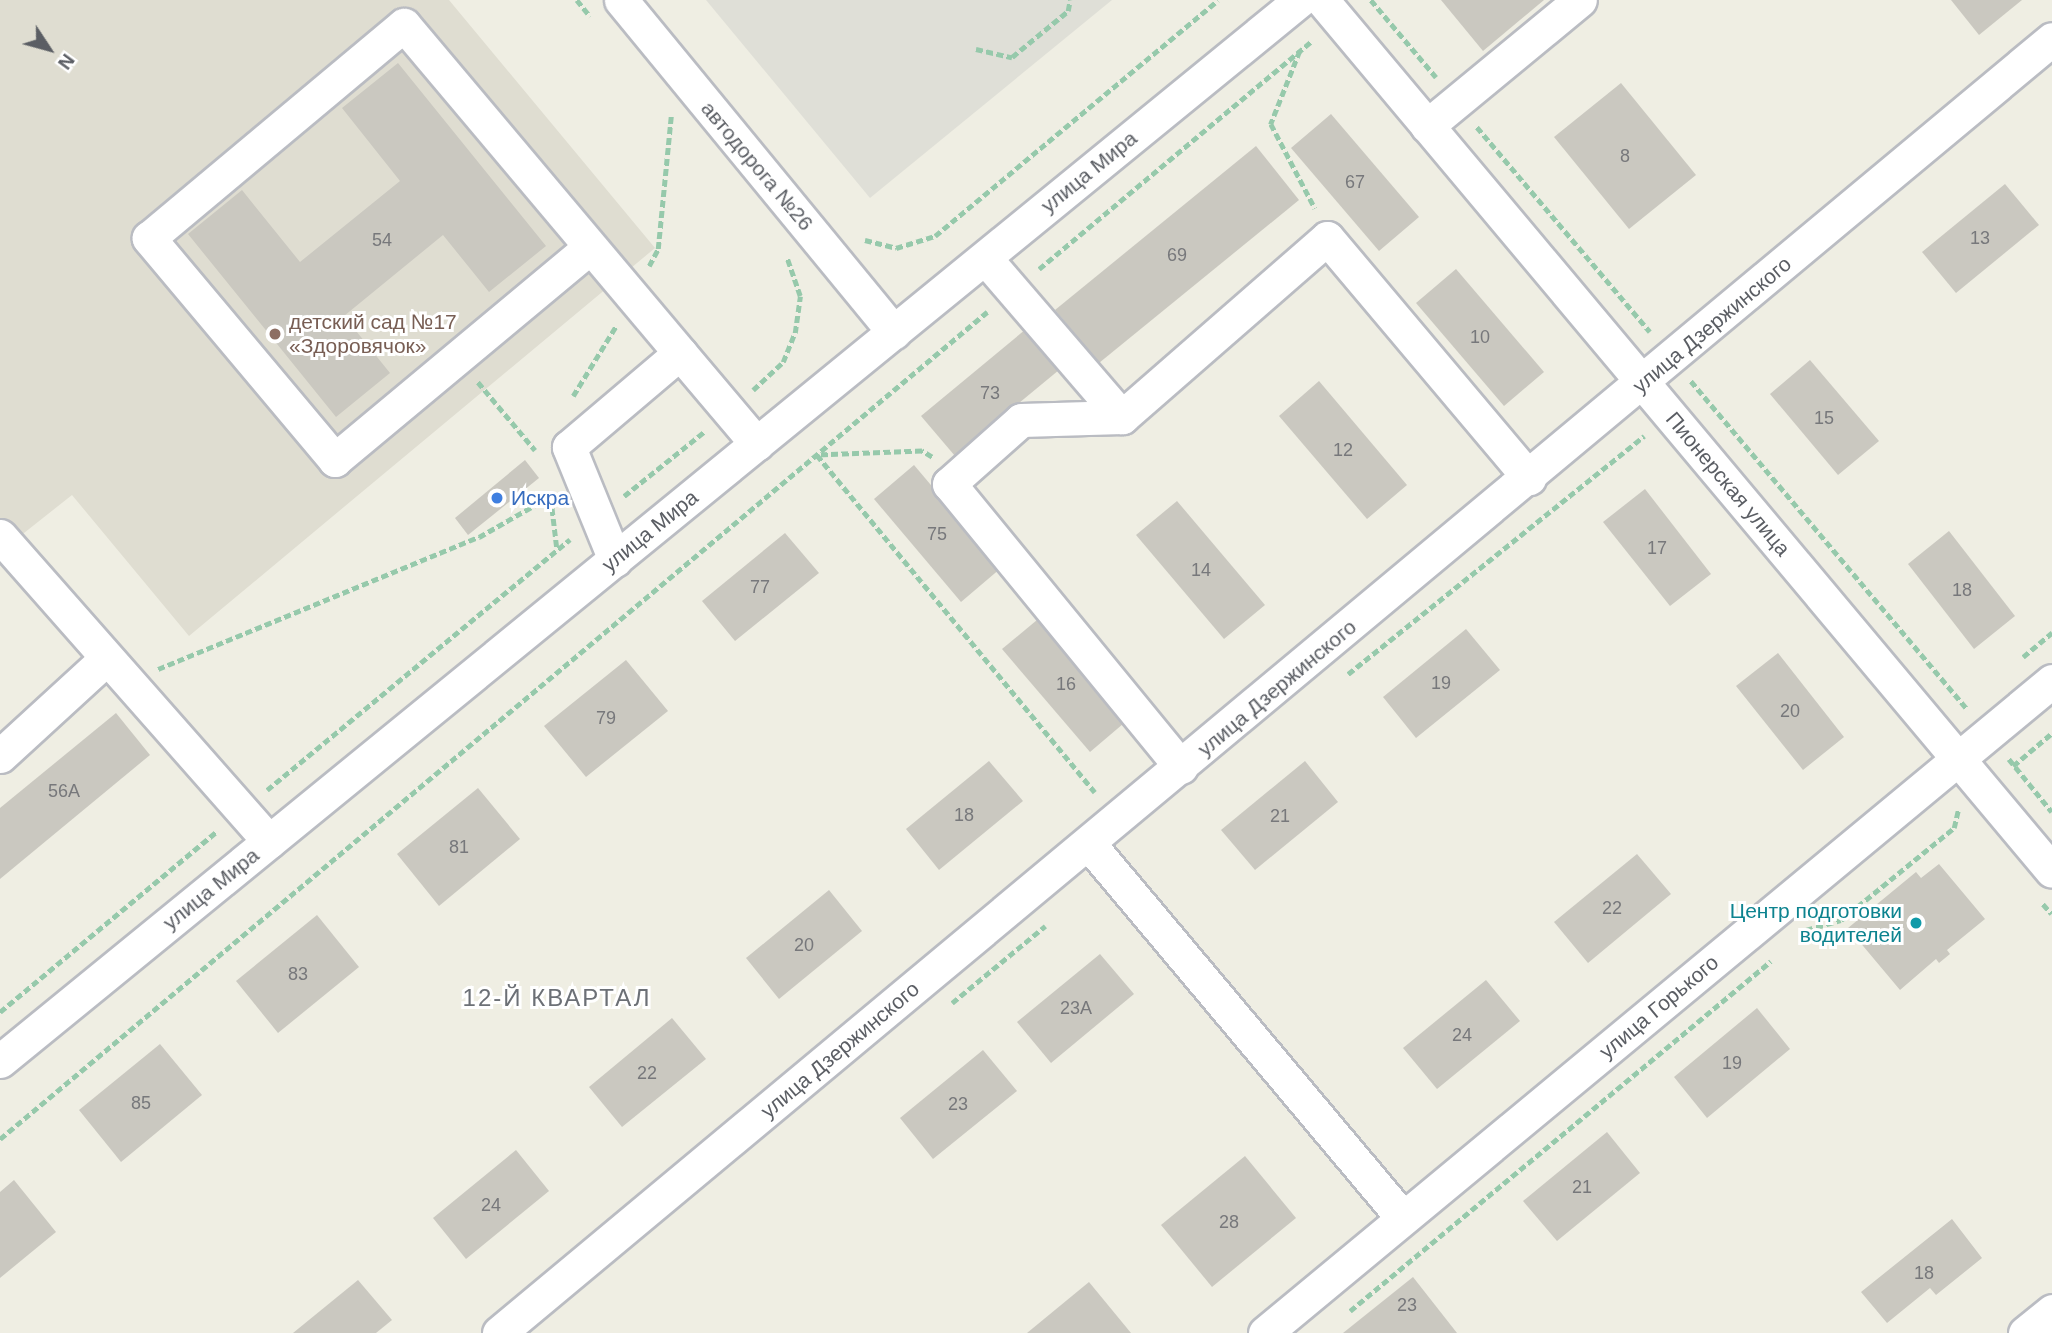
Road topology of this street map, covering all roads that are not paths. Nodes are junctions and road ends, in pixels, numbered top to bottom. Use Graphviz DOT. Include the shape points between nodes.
graph roads {
  1 [pos="621,0"];
  2 [pos="1300,0"];
  3 [pos="1580,0"];
  4 [pos="1330,9"];
  5 [pos="2052,39"];
  6 [pos="1427,126"];
  7 [pos="589,248"];
  8 [pos="985,258"];
  9 [pos="894,332"];
  10 [pos="680,354"];
  11 [pos="1643,383"];
  12 [pos="1122,417"];
  13 [pos="757,444"];
  14 [pos="1530,478"];
  15 [pos="0,536"];
  16 [pos="615,560"];
  17 [pos="117,670"];
  18 [pos="2052,681"];
  19 [pos="0,756"];
  20 [pos="1958,759"];
  21 [pos="1181,767"];
  22 [pos="269,841"];
  23 [pos="1089,844"];
  24 [pos="2052,872"];
  25 [pos="0,1061"];
  26 [pos="1403,1219"];
  27 [pos="2052,1311"];
  28 [pos="499,1333"];
  29 [pos="1265,1333"];
  30 [pos="2025,1333"];
  1 -- 9 [label="street, автодорога №26"];
  2 -- 8 [label="street, улица Мира"];
  3 -- 6 [label="street"];
  4 -- 6 [label="street, Пионерская улица"];
  5 -- 11 [label="street, улица Дзержинского"];
  6 -- 11 [label="street, Пионерская улица"];
  7 -- 7 [label="street" via="404,25 149,238 335,460"];
  7 -- 10 [label="street"];
  8 -- 9 [label="street, улица Мира"];
  8 -- 12 [label="street"];
  9 -- 13 [label="street, улица Мира"];
  10 -- 13 [label="street"];
  10 -- 16 [label="street" via="569,447"];
  11 -- 14 [label="street, улица Дзержинского"];
  11 -- 20 [label="street, Пионерская улица"];
  12 -- 14 [label="street" via="1326,238"];
  12 -- 21 [label="street" via="1021,420 949,484"];
  13 -- 16 [label="street, улица Мира"];
  14 -- 21 [label="street, улица Дзержинского"];
  15 -- 17 [label="street"];
  16 -- 22 [label="street, улица Мира"];
  17 -- 19 [label="street"];
  17 -- 22 [label="street"];
  18 -- 20 [label="street, улица Горького"];
  20 -- 24 [label="street, Пионерская улица"];
  20 -- 26 [label="street, улица Горького"];
  21 -- 23 [label="street, улица Дзержинского"];
  22 -- 25 [label="street, улица Мира"];
  23 -- 26 [label="street"];
  23 -- 28 [label="street, улица Дзержинского"];
  26 -- 29 [label="street, улица Горького"];
  27 -- 30 [label="street"];
}
